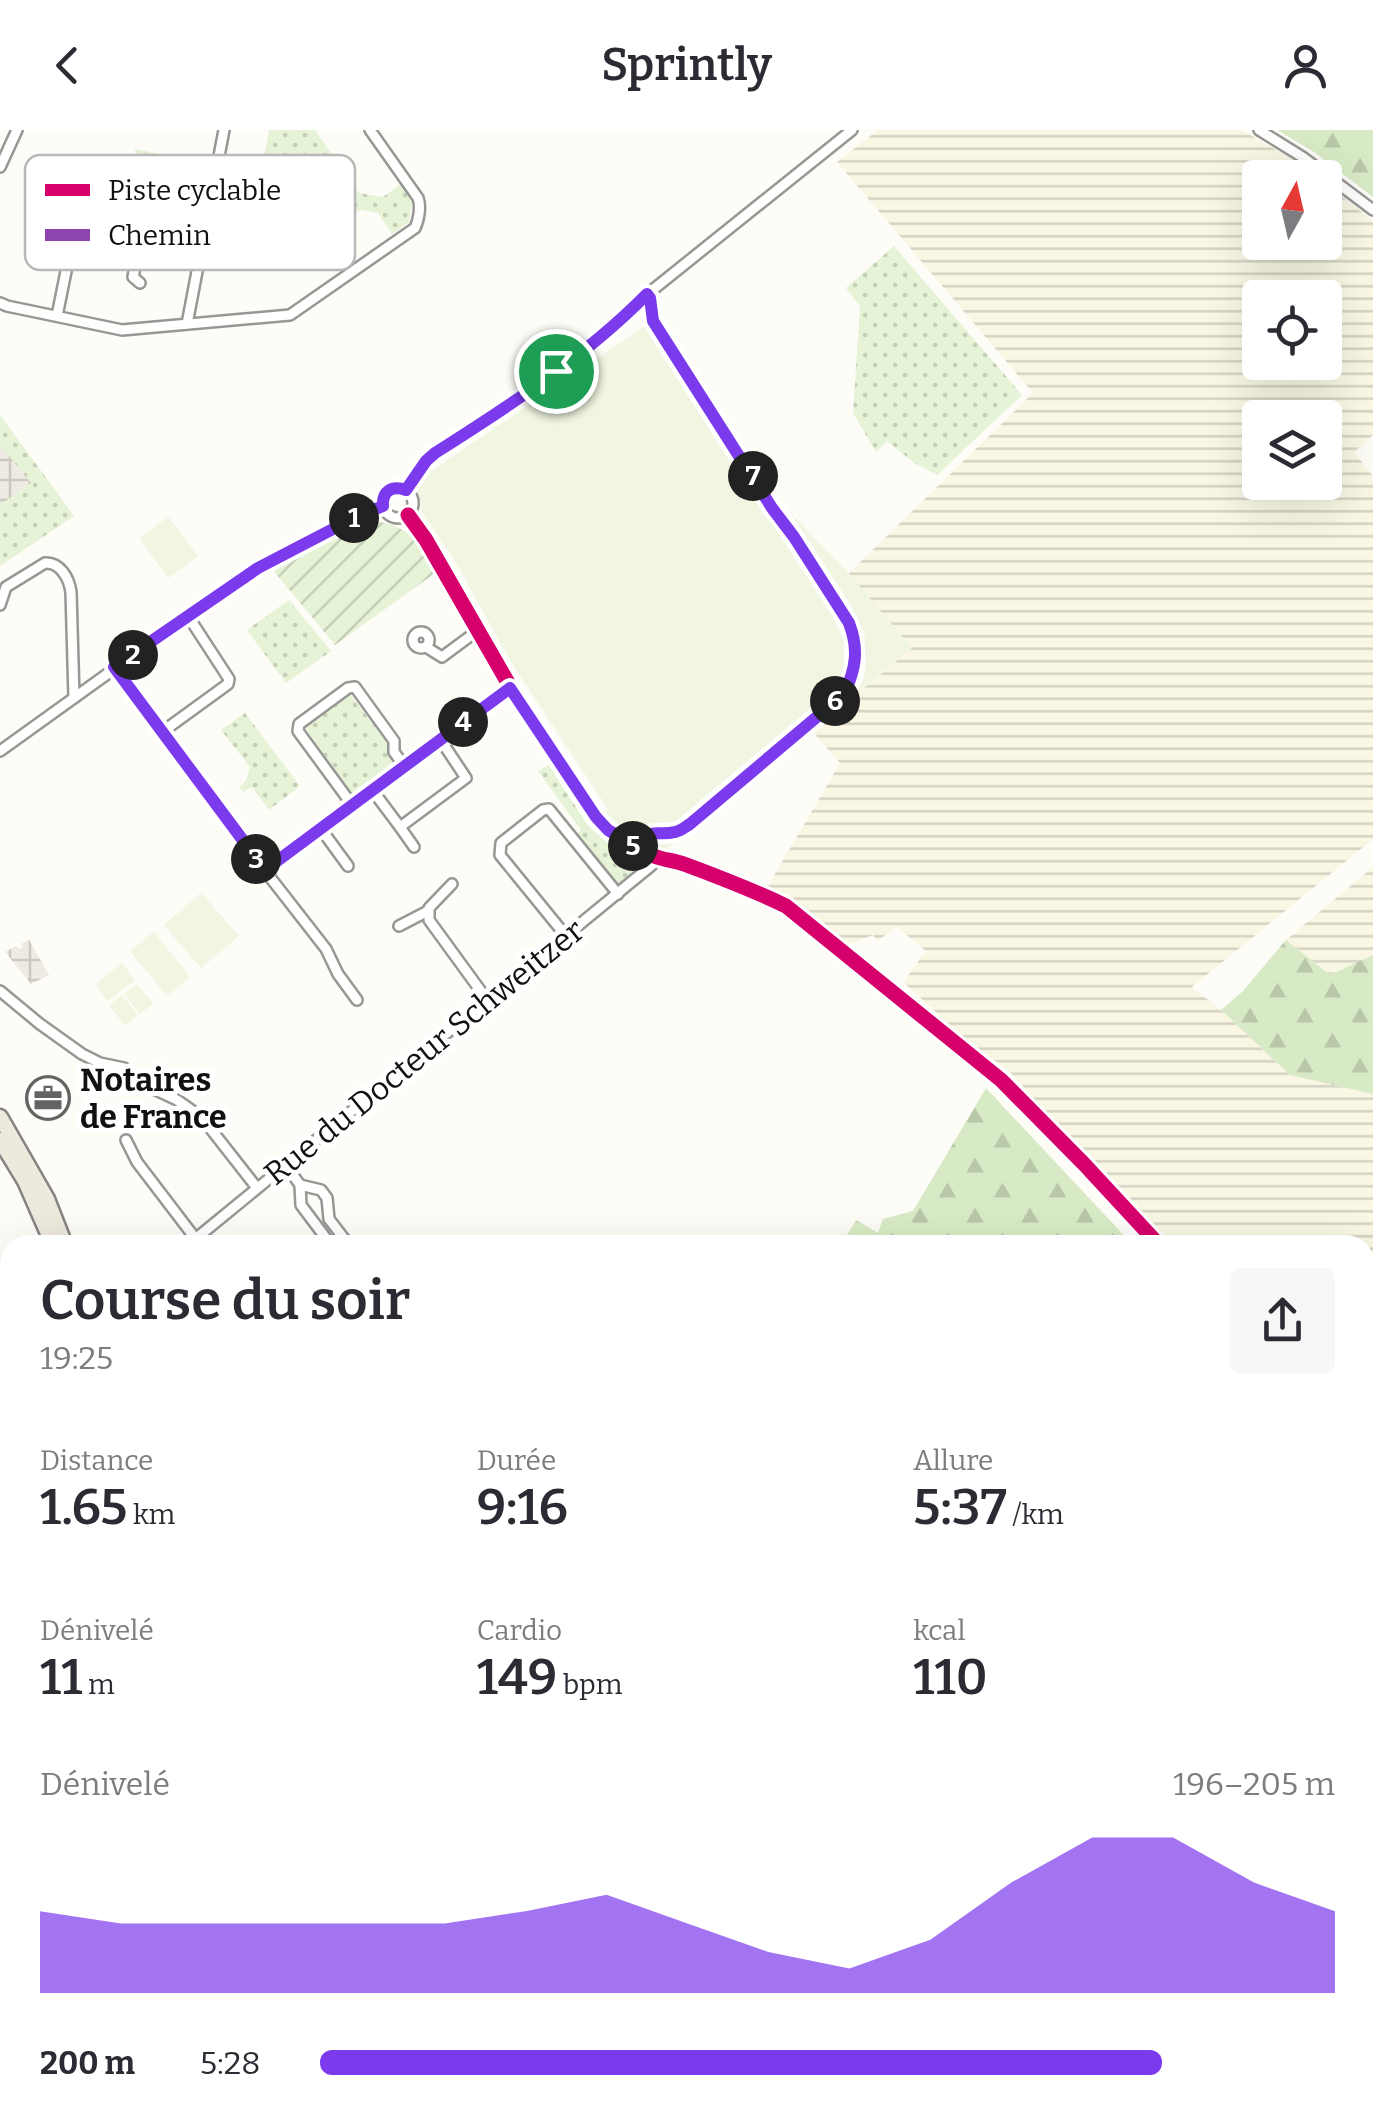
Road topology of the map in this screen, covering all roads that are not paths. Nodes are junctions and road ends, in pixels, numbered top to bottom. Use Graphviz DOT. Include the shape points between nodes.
graph roads {
  1 [pos="18,130"];
  2 [pos="224,130"];
  3 [pos="370,130"];
  4 [pos="852,130"];
  5 [pos="1259,130"];
  6 [pos="219,155"];
  7 [pos="0,167"];
  8 [pos="1373,210"];
  9 [pos="355,269"];
  10 [pos="66,270"];
  11 [pos="134,270"];
  12 [pos="197,270"];
  13 [pos="353,270"];
  14 [pos="140,284"];
  15 [pos="0,302"];
  16 [pos="57,316"];
  17 [pos="187,324"];
  18 [pos="406,490"];
  19 [pos="383,506"];
  20 [pos="408,515"];
  21 [pos="0,606"];
  22 [pos="188,616"];
  23 [pos="477,631"];
  24 [pos="426,647"];
  25 [pos="114,667"];
  26 [pos="510,688"];
  27 [pos="74,698"];
  28 [pos="162,732"];
  29 [pos="440,740"];
  30 [pos="0,750"];
  31 [pos="405,766"];
  32 [pos="373,791"];
  33 [pos="352,806"];
  34 [pos="400,827"];
  35 [pos="321,829"];
  36 [pos="414,847"];
  37 [pos="653,856"];
  38 [pos="348,866"];
  39 [pos="265,870"];
  40 [pos="452,884"];
  41 [pos="618,894"];
  42 [pos="428,911"];
  43 [pos="400,926"];
  44 [pos="566,936"];
  45 [pos="0,991"];
  46 [pos="357,1000"];
  47 [pos="488,1000"];
  48 [pos="0,1118"];
  49 [pos="0,1140"];
  50 [pos="126,1140"];
  51 [pos="286,1165"];
  52 [pos="300,1185"];
  53 [pos="256,1188"];
  54 [pos="48,1235"];
  55 [pos="61,1235"];
  56 [pos="187,1235"];
  57 [pos="200,1235"];
  58 [pos="323,1235"];
  59 [pos="342,1235"];
  60 [pos="1150,1235"];
  1 -- 7 [label="street"];
  2 -- 6 [label="street"];
  3 -- 9 [label="street" via="420,202 414,228"];
  4 -- 18 [label="street" via="612,328 435,453"];
  5 -- 8 [label="street"];
  10 -- 16 [label="street"];
  11 -- 14 [label="street"];
  12 -- 17 [label="street"];
  13 -- 17 [label="street" via="290,314"];
  15 -- 16 [label="street"];
  16 -- 17 [label="street" via="122,330"];
  18 -- 19 [label="street" via="390,488"];
  18 -- 20 [label="street" via="414,502"];
  19 -- 20 [label="street" via="393,517"];
  19 -- 22 [label="street" via="258,568"];
  20 -- 23 [label="street"];
  21 -- 27 [label="street" via="6,588 35,568 50,562 61,570 70,586"];
  22 -- 25 [label="street"];
  22 -- 28 [label="street" via="228,684"];
  23 -- 24 [label="street" via="442,657"];
  23 -- 26 [label="street"];
  25 -- 27 [label="street"];
  25 -- 28 [label="street"];
  26 -- 29 [label="street"];
  26 -- 37 [label="street" via="596,817 622,841"];
  27 -- 30 [label="street"];
  28 -- 39 [label="street"];
  29 -- 31 [label="street"];
  29 -- 34 [label="street" via="466,778"];
  31 -- 32 [label="street"];
  31 -- 33 [label="street" via="354,687 299,724"];
  32 -- 33 [label="street"];
  32 -- 34 [label="street"];
  33 -- 35 [label="street"];
  34 -- 36 [label="street"];
  35 -- 38 [label="street"];
  35 -- 39 [label="street"];
  37 -- 41 [label="street, Rue du Docteur Schweitzer" via="650,869"];
  37 -- 60 [label="street" via="786,906 1000,1080"];
  39 -- 46 [label="street"];
  40 -- 42 [label="street"];
  41 -- 44 [label="street, Rue du Docteur Schweitzer"];
  41 -- 44 [label="street" via="549,809 543,810 501,844 500,855"];
  42 -- 43 [label="street"];
  42 -- 47 [label="street" via="428,920"];
  44 -- 47 [label="street, Rue du Docteur Schweitzer"];
  45 -- 53 [label="street" via="82,1054 124,1068 194,1112"];
  47 -- 51 [label="street, Rue du Docteur Schweitzer"];
  48 -- 55 [label="main road"];
  49 -- 54 [label="main road"];
  50 -- 56 [label="street"];
  51 -- 52 [label="street"];
  51 -- 53 [label="street, Rue du Docteur Schweitzer"];
  52 -- 58 [label="street" via="300,1205"];
  52 -- 59 [label="street" via="322,1190"];
  53 -- 57 [label="street, Rue du Docteur Schweitzer"];
}
